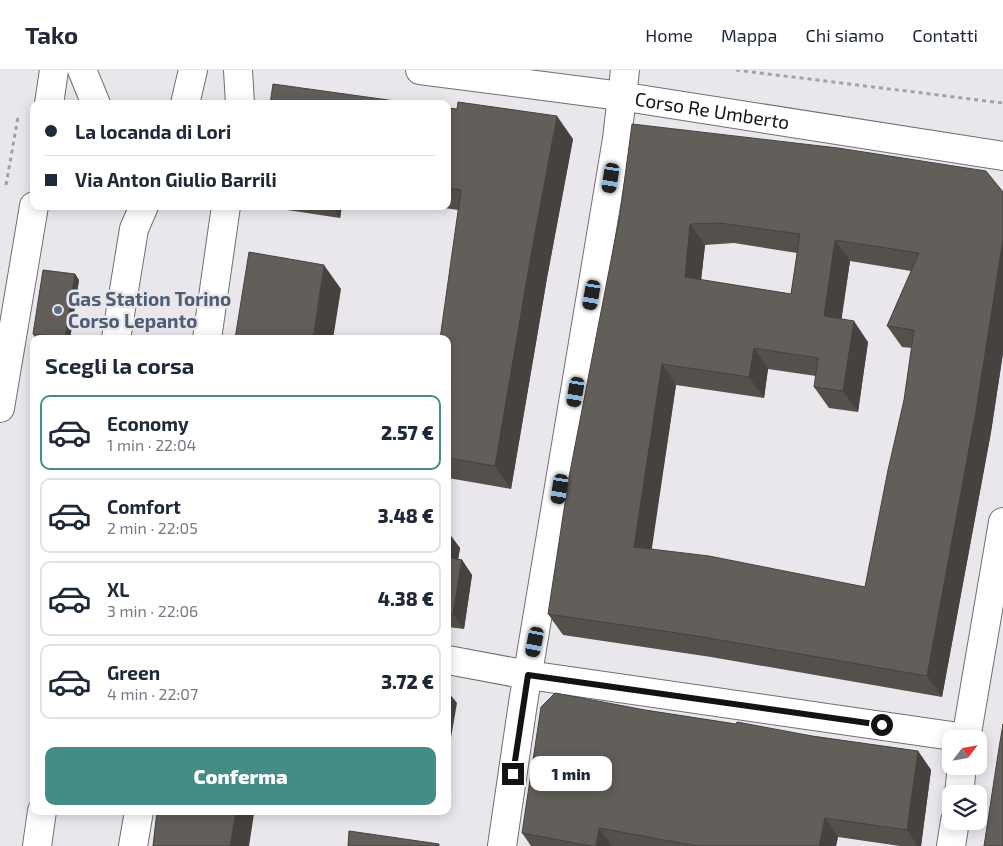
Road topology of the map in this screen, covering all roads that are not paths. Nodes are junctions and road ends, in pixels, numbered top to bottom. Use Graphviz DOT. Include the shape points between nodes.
graph roads {
  1 [pos="54,70"];
  2 [pos="82,70"];
  3 [pos="193,70"];
  4 [pos="238,70"];
  5 [pos="420,70"];
  6 [pos="625,70"];
  7 [pos="624,97"];
  8 [pos="50,100"];
  9 [pos="94,100"];
  10 [pos="186,100"];
  11 [pos="240,100"];
  12 [pos="1003,156"];
  13 [pos="33,210"];
  14 [pos="225,210"];
  15 [pos="135,214"];
  16 [pos="117,335"];
  17 [pos="208,335"];
  18 [pos="0,408"];
  19 [pos="1003,522"];
  20 [pos="451,661"];
  21 [pos="528,675"];
  22 [pos="968,730"];
  23 [pos="942,735"];
  24 [pos="41,815"];
  25 [pos="138,815"];
  26 [pos="954,830"];
  27 [pos="37,846"];
  28 [pos="133,846"];
  29 [pos="502,846"];
  30 [pos="951,846"];
  1 -- 8 [label="street"];
  2 -- 9 [label="street"];
  3 -- 10 [label="street"];
  4 -- 11 [label="street"];
  5 -- 7 [label="street, Corso Re Umberto"];
  6 -- 7 [label="street"];
  7 -- 12 [label="street, Corso Re Umberto"];
  7 -- 21 [label="street"];
  13 -- 18 [label="street"];
  14 -- 17 [label="street"];
  15 -- 16 [label="street"];
  19 -- 22 [label="street"];
  20 -- 21 [label="street"];
  21 -- 23 [label="street"];
  21 -- 29 [label="street"];
  24 -- 27 [label="street"];
  25 -- 28 [label="street"];
  26 -- 30 [label="street"];
}
